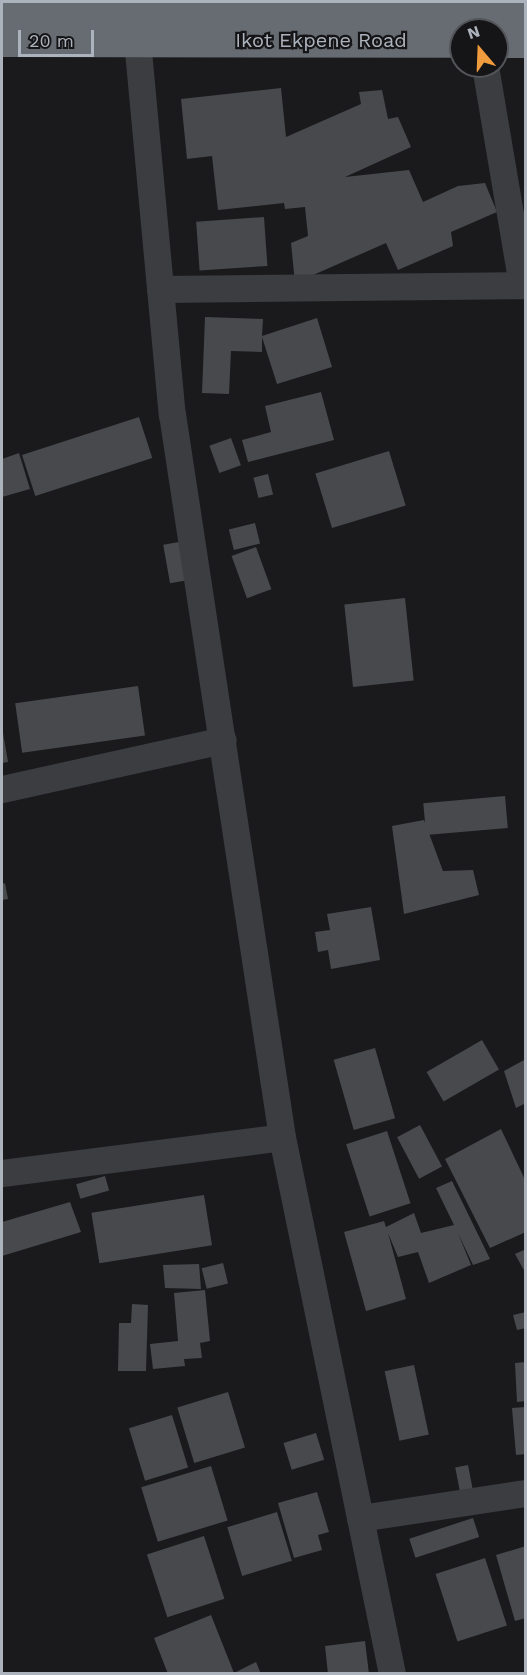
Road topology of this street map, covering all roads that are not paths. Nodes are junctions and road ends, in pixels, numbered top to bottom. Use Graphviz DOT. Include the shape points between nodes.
graph roads {
  1 [pos="2,10"];
  2 [pos="525,11"];
  3 [pos="283,18"];
  4 [pos="491,18"];
  5 [pos="449,21"];
  6 [pos="449,39"];
  7 [pos="2,40"];
  8 [pos="137,40"];
  9 [pos="509,41"];
  10 [pos="525,41"];
  11 [pos="487,78"];
  12 [pos="524,285"];
  13 [pos="160,289"];
  14 [pos="223,740"];
  15 [pos="2,789"];
  16 [pos="282,1137"];
  17 [pos="2,1173"];
  18 [pos="525,1493"];
  19 [pos="360,1518"];
  20 [pos="392,1674"];
  1 -- 3 [label="highway, Ikot Ekpene Road"];
  2 -- 4 [label="highway, Ikot Ekpene Road"];
  3 -- 5 [label="highway, Ikot Ekpene Road"];
  3 -- 6 [label="highway, Ikot Ekpene Road"];
  3 -- 8 [label="highway, Ikot Ekpene Road"];
  7 -- 8 [label="highway, Ikot Ekpene Road"];
  8 -- 13 [label="street"];
  9 -- 10 [label="highway"];
  11 -- 12 [label="street"];
  12 -- 13 [label="street"];
  13 -- 14 [label="street" via="172,414"];
  14 -- 15 [label="street"];
  14 -- 16 [label="street"];
  16 -- 17 [label="street"];
  16 -- 19 [label="street"];
  18 -- 19 [label="street"];
  19 -- 20 [label="street"];
}
